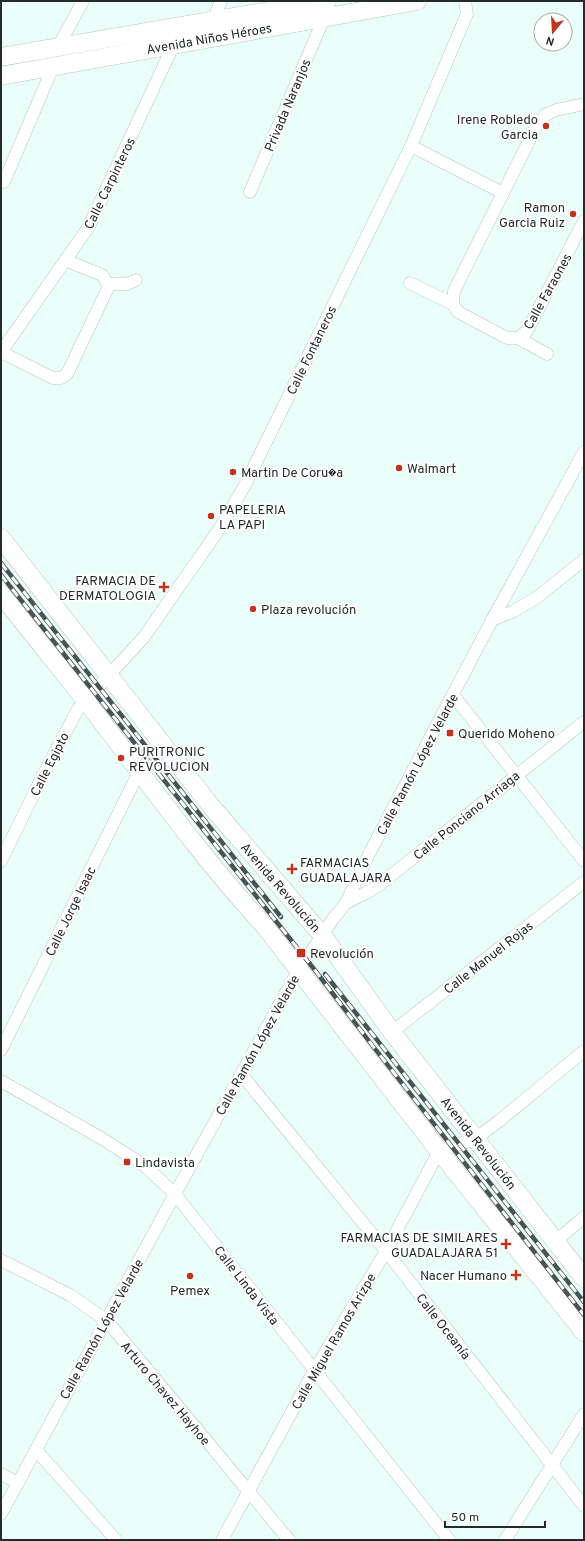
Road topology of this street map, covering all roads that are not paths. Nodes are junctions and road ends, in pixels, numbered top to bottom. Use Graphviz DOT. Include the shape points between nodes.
graph roads {
  1 [pos="83,1"];
  2 [pos="221,1"];
  3 [pos="417,1"];
  4 [pos="464,1"];
  5 [pos="326,9"];
  6 [pos="213,20"];
  7 [pos="205,39"];
  8 [pos="174,44"];
  9 [pos="58,47"];
  10 [pos="1,57"];
  11 [pos="53,67"];
  12 [pos="1,76"];
  13 [pos="584,104"];
  14 [pos="410,146"];
  15 [pos="4,182"];
  16 [pos="250,192"];
  17 [pos="504,193"];
  18 [pos="584,221"];
  19 [pos="581,235"];
  20 [pos="65,260"];
  21 [pos="136,280"];
  22 [pos="410,283"];
  23 [pos="108,284"];
  24 [pos="453,304"];
  25 [pos="518,338"];
  26 [pos="1,352"];
  27 [pos="547,354"];
  28 [pos="584,452"];
  29 [pos="1,538"];
  30 [pos="584,560"];
  31 [pos="1,594"];
  32 [pos="492,620"];
  33 [pos="110,675"];
  34 [pos="453,695"];
  35 [pos="85,700"];
  36 [pos="584,722"];
  37 [pos="139,772"];
  38 [pos="516,775"];
  39 [pos="3,854"];
  40 [pos="584,861"];
  41 [pos="584,882"];
  42 [pos="346,904"];
  43 [pos="323,936"];
  44 [pos="298,971"];
  45 [pos="392,1032"];
  46 [pos="1,1050"];
  47 [pos="584,1052"];
  48 [pos="241,1074"];
  49 [pos="1,1081"];
  50 [pos="475,1139"];
  51 [pos="439,1151"];
  52 [pos="175,1194"];
  53 [pos="584,1217"];
  54 [pos="556,1242"];
  55 [pos="386,1251"];
  56 [pos="1,1260"];
  57 [pos="584,1278"];
  58 [pos="107,1321"];
  59 [pos="584,1332"];
  60 [pos="314,1370"];
  61 [pos="584,1414"];
  62 [pos="36,1450"];
  63 [pos="552,1465"];
  64 [pos="1,1474"];
  65 [pos="18,1482"];
  66 [pos="248,1492"];
  67 [pos="584,1506"];
  68 [pos="1,1514"];
  69 [pos="116,1540"];
  70 [pos="222,1540"];
  71 [pos="289,1540"];
  72 [pos="449,1540"];
  73 [pos="505,1540"];
  1 -- 9 [label="street"];
  2 -- 6 [label="street"];
  3 -- 5 [label="main road, Avenida Niños Héroes"];
  4 -- 14 [label="street, Calle Fontaneros" via="467,14"];
  5 -- 6 [label="main road, Avenida Niños Héroes"];
  5 -- 7 [label="main road, Avenida Niños Héroes"];
  5 -- 16 [label="street, Privada Naranjos"];
  6 -- 7 [label="street"];
  6 -- 9 [label="main road, Avenida Niños Héroes"];
  7 -- 8 [label="main road, Avenida Niños Héroes"];
  8 -- 11 [label="main road, Avenida Niños Héroes"];
  8 -- 20 [label="street, Calle Carpinteros" via="88,228"];
  9 -- 10 [label="main road, Avenida Niños Héroes"];
  11 -- 12 [label="main road, Avenida Niños Héroes"];
  11 -- 15 [label="street"];
  13 -- 17 [label="street" via="545,115 537,125"];
  14 -- 17 [label="street"];
  14 -- 33 [label="street, Calle Fontaneros" via="242,489 220,528 144,637"];
  17 -- 24 [label="street" via="454,291"];
  18 -- 19 [label="street, Calle Faraones"];
  19 -- 25 [label="street, Calle Faraones" via="527,330"];
  20 -- 23 [label="street" via="102,275"];
  20 -- 26 [label="street, Calle Carpinteros"];
  21 -- 23 [label="street" via="127,284"];
  22 -- 24 [label="street"];
  23 -- 26 [label="street" via="67,374 61,378 53,378"];
  24 -- 25 [label="street" via="458,312 507,338"];
  25 -- 27 [label="street"];
  28 -- 32 [label="street, Calle Ramón López Velarde"];
  29 -- 33 [label="main road, Avenida Revolución"];
  30 -- 32 [label="street" via="536,598"];
  31 -- 35 [label="main road"];
  32 -- 34 [label="street, Calle Ramón López Velarde"];
  33 -- 35 [label="street, Calle Egipto"];
  33 -- 43 [label="main road, Avenida Revolución" via="211,806"];
  34 -- 38 [label="street"];
  34 -- 42 [label="street, Calle Ramón López Velarde" via="368,856"];
  35 -- 37 [label="main road"];
  35 -- 39 [label="street, Calle Egipto" via="70,722"];
  36 -- 38 [label="street, Calle Ponciano Arriaga"];
  37 -- 44 [label="main road"];
  37 -- 46 [label="street, Calle Jorge Isaac"];
  38 -- 40 [label="street"];
  38 -- 42 [label="street, Calle Ponciano Arriaga" via="379,884"];
  41 -- 45 [label="street, Calle Manuel Rojas"];
  42 -- 43 [label="street, Calle Ramón López Velarde"];
  43 -- 44 [label="street, Calle Ramón López Velarde"];
  43 -- 45 [label="main road, Avenida Revolución"];
  44 -- 48 [label="street, Calle Ramón López Velarde"];
  44 -- 51 [label="main road"];
  45 -- 50 [label="main road, Avenida Revolución"];
  47 -- 50 [label="street"];
  48 -- 52 [label="street, Calle Ramón López Velarde"];
  48 -- 55 [label="street, Calle Oceanía"];
  49 -- 52 [label="street, Calle Linda Vista" via="145,1166"];
  50 -- 51 [label="street"];
  50 -- 54 [label="main road, Avenida Revolución"];
  51 -- 55 [label="street, Calle Miguel Ramos Arizpe"];
  51 -- 59 [label="main road"];
  52 -- 58 [label="street, Calle Ramón López Velarde"];
  52 -- 60 [label="street, Calle Linda Vista"];
  53 -- 54 [label="street"];
  54 -- 57 [label="main road, Avenida Revolución"];
  55 -- 60 [label="street, Calle Miguel Ramos Arizpe"];
  55 -- 63 [label="street, Calle Oceanía"];
  56 -- 58 [label="street, Arturo Chavez Hayhoe" via="70,1295"];
  58 -- 62 [label="street, Calle Ramón López Velarde"];
  58 -- 66 [label="street, Arturo Chavez Hayhoe"];
  60 -- 66 [label="street, Calle Miguel Ramos Arizpe"];
  60 -- 72 [label="street, Calle Linda Vista"];
  61 -- 63 [label="street"];
  62 -- 65 [label="street, Calle Ramón López Velarde"];
  62 -- 69 [label="street"];
  63 -- 67 [label="street, Calle Oceanía"];
  63 -- 73 [label="street"];
  64 -- 65 [label="street"];
  65 -- 68 [label="street, Calle Ramón López Velarde"];
  66 -- 70 [label="street, Calle Miguel Ramos Arizpe"];
  66 -- 71 [label="street, Arturo Chavez Hayhoe"];
}
